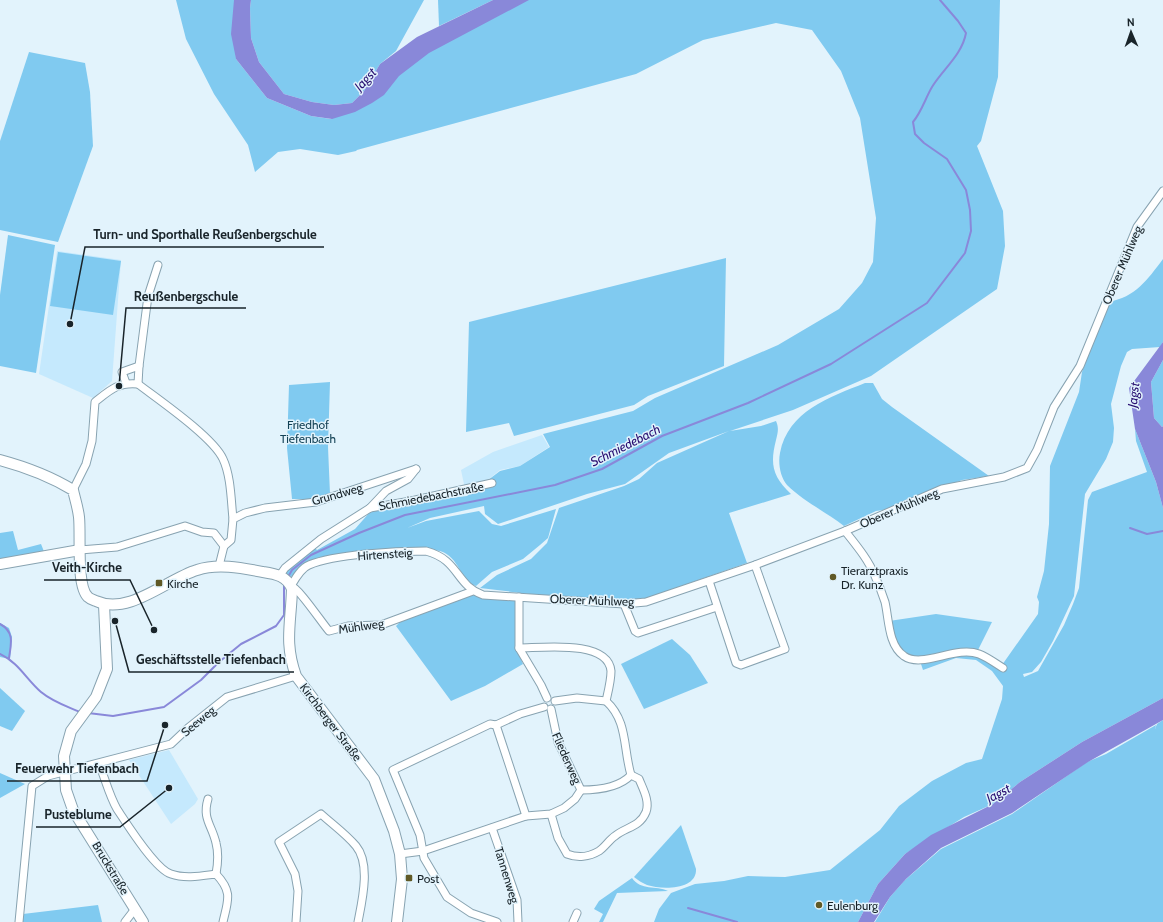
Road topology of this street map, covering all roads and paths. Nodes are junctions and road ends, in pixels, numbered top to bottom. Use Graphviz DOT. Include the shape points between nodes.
graph roads {
  1 [pos="1163,192"];
  2 [pos="158,265"];
  3 [pos="139,366"];
  4 [pos="126,383"];
  5 [pos="138,384"];
  6 [pos="0,460"];
  7 [pos="416,468"];
  8 [pos="492,483"];
  9 [pos="73,490"];
  10 [pos="370,508"];
  11 [pos="233,519"];
  12 [pos="845,531"];
  13 [pos="224,546"];
  14 [pos="80,550"];
  15 [pos="0,564"];
  16 [pos="754,565"];
  17 [pos="219,566"];
  18 [pos="286,580"];
  19 [pos="709,581"];
  20 [pos="473,591"];
  21 [pos="519,597"];
  22 [pos="624,604"];
  23 [pos="104,605"];
  24 [pos="717,607"];
  25 [pos="520,648"];
  26 [pos="1002,668"];
  27 [pos="296,676"];
  28 [pos="547,698"];
  29 [pos="555,701"];
  30 [pos="606,701"];
  31 [pos="548,708"];
  32 [pos="496,725"];
  33 [pos="99,764"];
  34 [pos="64,771"];
  35 [pos="631,775"];
  36 [pos="581,790"];
  37 [pos="208,799"];
  38 [pos="551,814"];
  39 [pos="526,816"];
  40 [pos="492,828"];
  41 [pos="423,852"];
  42 [pos="400,854"];
  43 [pos="216,874"];
  44 [pos="136,909"];
  45 [pos="578,913"];
  46 [pos="20,922"];
  47 [pos="125,922"];
  48 [pos="143,922"];
  49 [pos="223,922"];
  50 [pos="296,922"];
  51 [pos="358,922"];
  52 [pos="397,922"];
  53 [pos="497,922"];
  54 [pos="518,922"];
  55 [pos="573,922"];
  1 -- 12 [label="street, Oberer Mühlweg" via="1137,227 1080,366 1054,407 1027,468 1004,477 942,489"];
  2 -- 3 [label="street" via="148,296"];
  3 -- 4 [label="street" via="122,372"];
  3 -- 5 [label="street"];
  4 -- 5 [label="street"];
  4 -- 9 [label="street" via="109,391 95,402 92,441 86,464"];
  5 -- 11 [label="street" via="207,438 223,458 230,487"];
  6 -- 9 [label="main road" via="48,476"];
  7 -- 10 [label="street, Schmiedebachstraße" via="408,479 386,491"];
  7 -- 11 [label="street, Grundweg" via="316,502 265,508"];
  8 -- 10 [label="street, Schmiedebachstraße" via="411,502"];
  9 -- 14 [label="main road" via="79,516"];
  10 -- 18 [label="street, Schmiedebachstraße" via="320,539 285,568"];
  11 -- 13 [label="street" via="231,540"];
  12 -- 16 [label="street, Oberer Mühlweg"];
  12 -- 26 [label="street" via="875,575 885,603 891,634 904,656 919,660 959,651 978,653"];
  13 -- 14 [label="street" via="214,533 185,526 117,547"];
  13 -- 17 [label="street"];
  14 -- 15 [label="main road"];
  14 -- 23 [label="main road" via="83,588 88,598"];
  16 -- 19 [label="street, Oberer Mühlweg"];
  16 -- 24 [label="street" via="785,649 741,665 736,663"];
  17 -- 18 [label="main road"];
  17 -- 23 [label="main road" via="197,570 134,600"];
  18 -- 20 [label="street, Hirtensteig" via="295,578 308,565 334,558 426,551 450,562"];
  18 -- 20 [label="street, Mühlweg" via="298,589 329,631 348,626 381,625"];
  18 -- 27 [label="main road, Kirchberger Straße" via="292,601 289,656"];
  19 -- 22 [label="street, Oberer Mühlweg" via="646,602"];
  19 -- 24 [label="street"];
  20 -- 21 [label="street, Oberer Mühlweg"];
  21 -- 22 [label="street, Oberer Mühlweg"];
  21 -- 25 [label="street"];
  22 -- 24 [label="street" via="638,633"];
  23 -- 34 [label="main road, Bruckstraße" via="107,669 96,697 66,741"];
  25 -- 28 [label="street"];
  25 -- 30 [label="street" via="576,646 593,651 611,670"];
  27 -- 33 [label="street, Seeweg" via="227,697 171,744"];
  27 -- 42 [label="main road, Kirchberger Straße" via="374,779 394,830"];
  28 -- 29 [label="street"];
  28 -- 31 [label="street" via="543,703"];
  29 -- 30 [label="street" via="577,698"];
  29 -- 31 [label="street" via="555,706"];
  30 -- 35 [label="street" via="615,709 625,737 625,750"];
  31 -- 32 [label="street" via="520,714"];
  31 -- 36 [label="street, Fliederweg" via="558,742"];
  32 -- 39 [label="street"];
  32 -- 41 [label="street" via="490,724 393,770 420,835"];
  33 -- 34 [label="street, Seeweg"];
  33 -- 43 [label="street" via="117,808 158,867 179,876"];
  34 -- 44 [label="main road, Bruckstraße" via="66,790 73,810"];
  34 -- 46 [label="street, Seeweg" via="48,776 32,786"];
  35 -- 36 [label="street" via="606,788"];
  35 -- 38 [label="street" via="639,779 647,802 646,811 635,826 615,835 600,851 576,858 567,854 558,838"];
  36 -- 38 [label="street, Fliederweg" via="564,808"];
  37 -- 43 [label="street" via="205,817 216,842 219,858"];
  38 -- 39 [label="street, Fliederweg"];
  39 -- 40 [label="street, Fliederweg"];
  40 -- 41 [label="street, Fliederweg"];
  40 -- 54 [label="street, Tannenweg" via="517,900"];
  41 -- 42 [label="street, Fliederweg"];
  41 -- 53 [label="street" via="447,897 471,913"];
  42 -- 52 [label="main road, Kirchberger Straße" via="402,879"];
  43 -- 49 [label="street" via="225,884 229,896"];
  44 -- 47 [label="street"];
  44 -- 48 [label="main road, Bruckstraße"];
  45 -- 55 [label="street"];
  50 -- 51 [label="street" via="298,891 295,874 279,842 321,814 356,846 362,861 364,882"];
}
